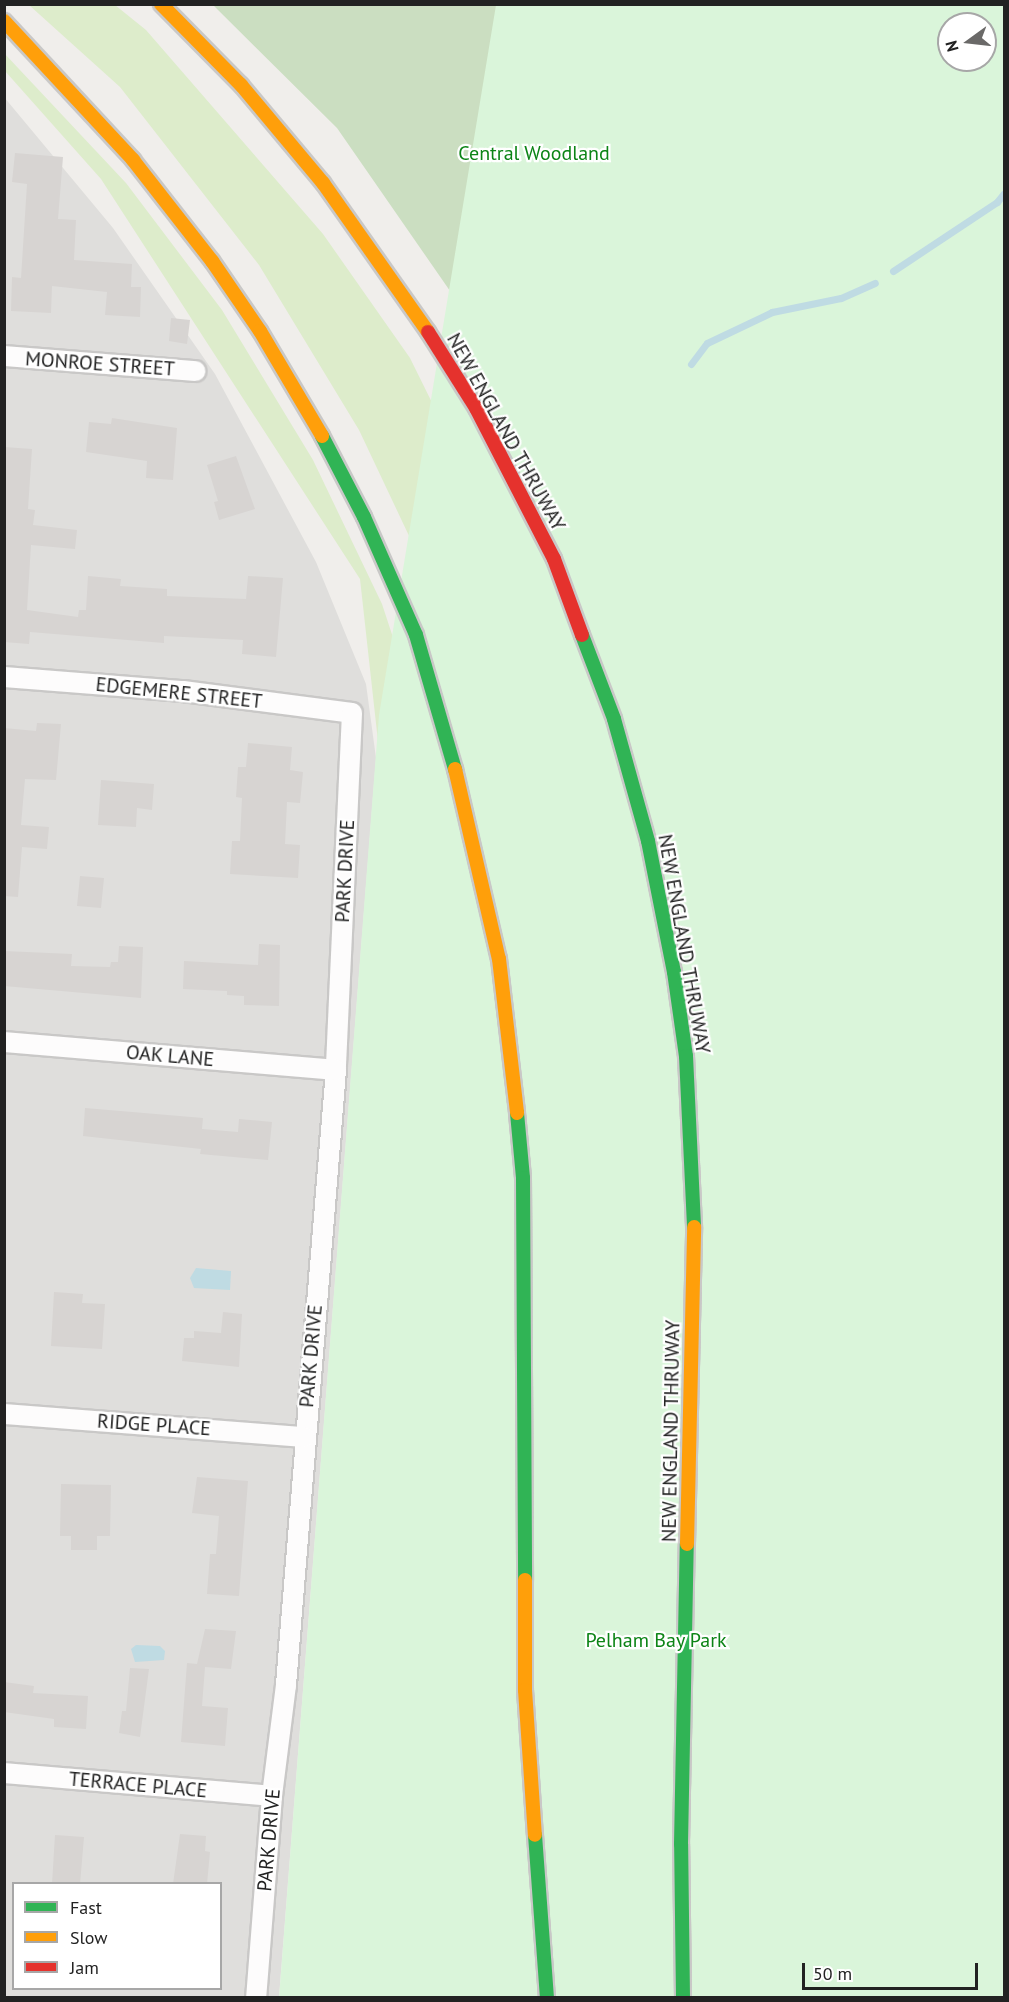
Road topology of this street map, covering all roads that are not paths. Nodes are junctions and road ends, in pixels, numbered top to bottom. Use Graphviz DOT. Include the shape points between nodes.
graph roads {
  1 [pos="161,4"];
  2 [pos="4,21"];
  3 [pos="4,356"];
  4 [pos="195,371"];
  5 [pos="4,677"];
  6 [pos="352,713"];
  7 [pos="4,1042"];
  8 [pos="336,1071"];
  9 [pos="4,1414"];
  10 [pos="304,1437"];
  11 [pos="4,1773"];
  12 [pos="272,1796"];
  13 [pos="256,1998"];
  14 [pos="547,1998"];
  15 [pos="683,1998"];
  1 -- 15 [label="highway, NEW ENGLAND THRUWAY" via="240,85 324,183 399,286 476,408 554,559 614,719 648,841 684,1045 695,1190 681,1844"];
  2 -- 14 [label="highway" via="78,96 160,193 224,279 282,368 325,442 382,556 416,635 447,735 499,959 512,1048 523,1178 525,1690"];
  3 -- 4 [label="street, MONROE STREET"];
  5 -- 6 [label="street, EDGEMERE STREET" via="183,691"];
  6 -- 8 [label="street, PARK DRIVE"];
  7 -- 8 [label="street, OAK LANE"];
  8 -- 10 [label="street, PARK DRIVE"];
  9 -- 10 [label="street, RIDGE PLACE"];
  10 -- 12 [label="street, PARK DRIVE" via="286,1685"];
  11 -- 12 [label="street, TERRACE PLACE"];
  12 -- 13 [label="street, PARK DRIVE"];
}
